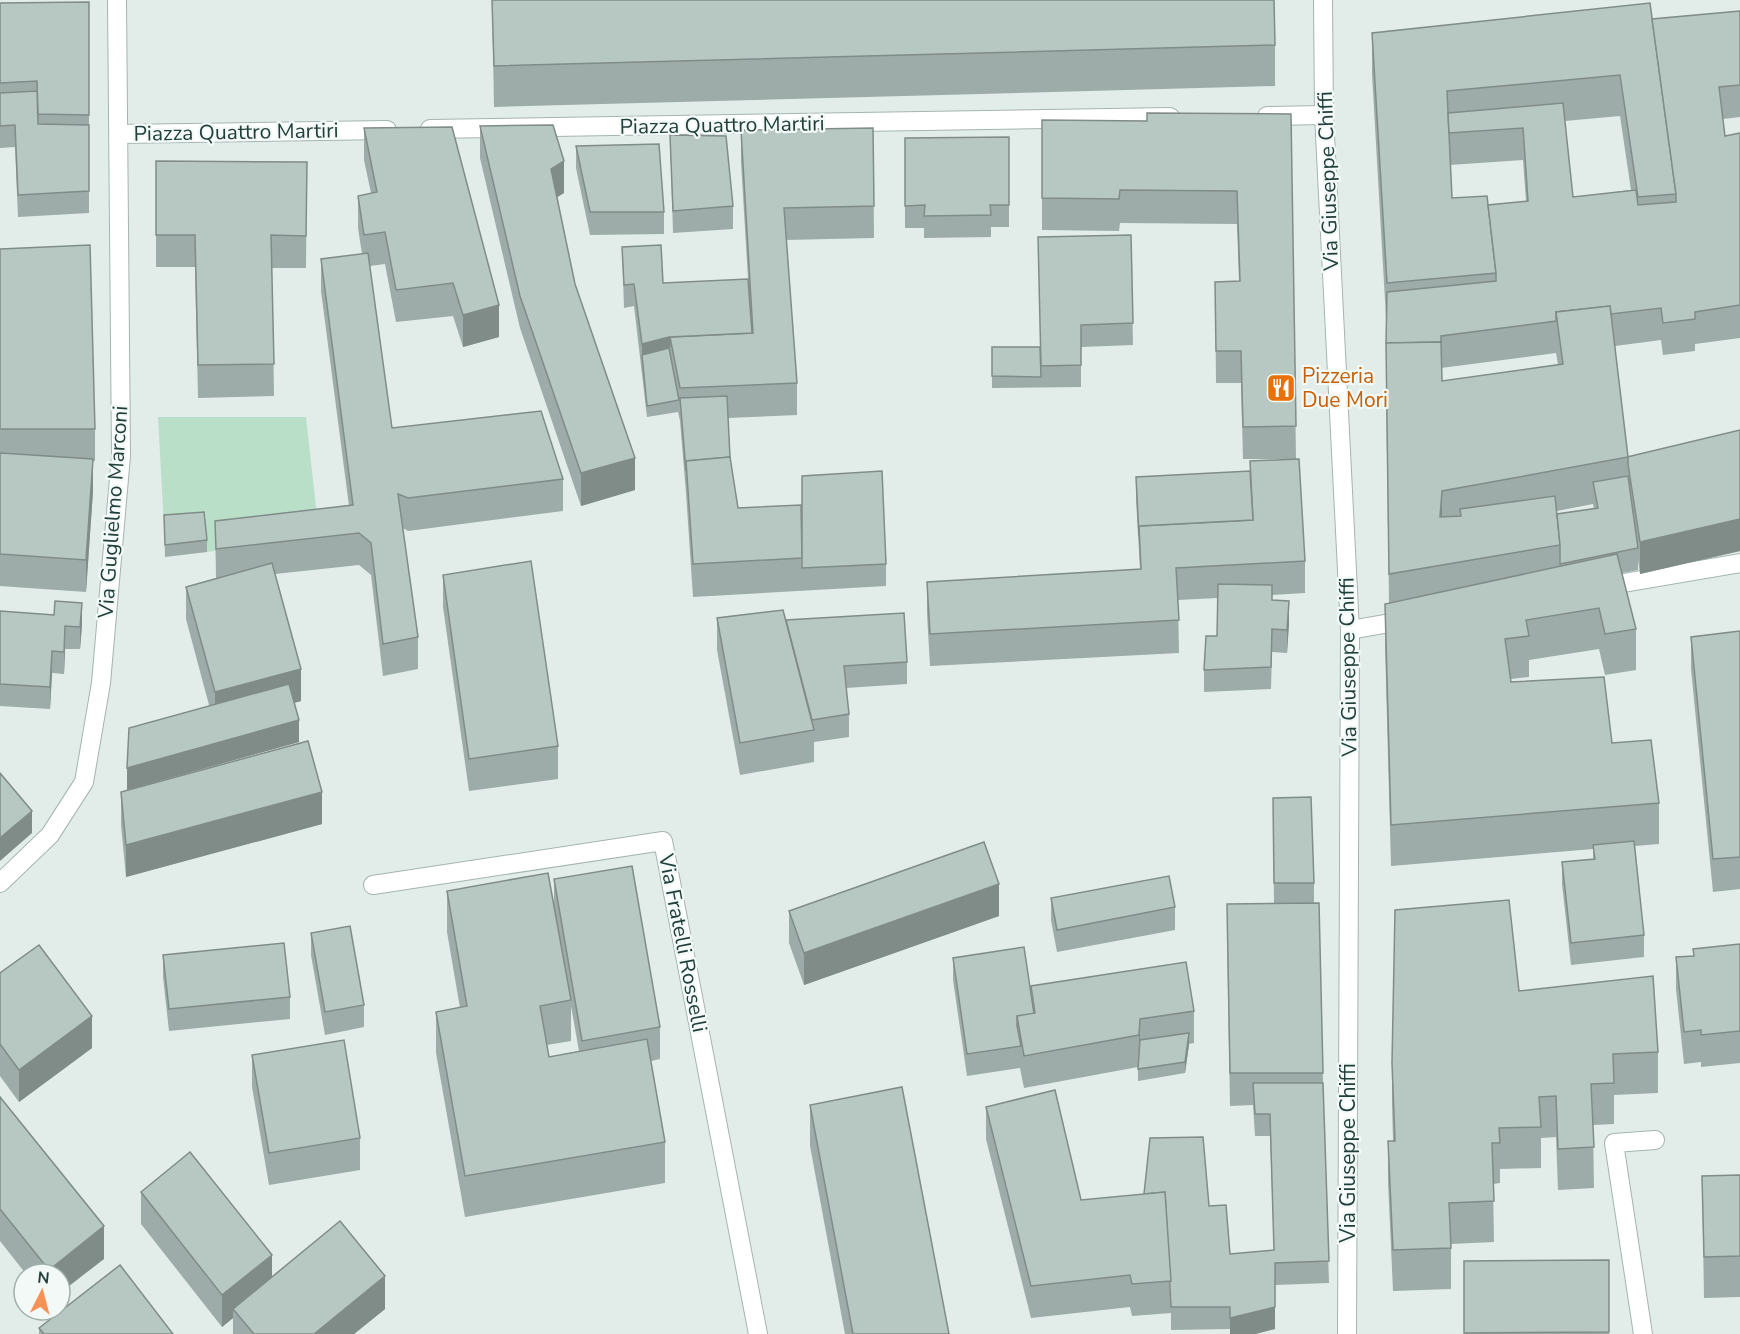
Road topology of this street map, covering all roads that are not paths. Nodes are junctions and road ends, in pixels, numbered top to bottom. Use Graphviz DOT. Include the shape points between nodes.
graph roads {
  1 [pos="117,0"];
  2 [pos="1323,0"];
  3 [pos="1324,115"];
  4 [pos="1253,116"];
  5 [pos="1194,117"];
  6 [pos="119,134"];
  7 [pos="1740,562"];
  8 [pos="1579,590"];
  9 [pos="1430,616"];
  10 [pos="1350,630"];
  11 [pos="0,883"];
  12 [pos="373,885"];
  13 [pos="1655,1140"];
  14 [pos="758,1334"];
  15 [pos="1347,1334"];
  16 [pos="1643,1334"];
  1 -- 6 [label="street, Via Guglielmo Marconi"];
  2 -- 3 [label="street, Via Giuseppe Chiffi"];
  3 -- 4 [label="street"];
  3 -- 10 [label="street, Via Giuseppe Chiffi"];
  5 -- 6 [label="street, Piazza Quattro Martiri"];
  6 -- 11 [label="street, Via Guglielmo Marconi" via="121,456 101,683 84,782 50,836"];
  7 -- 8 [label="street"];
  9 -- 10 [label="street"];
  10 -- 15 [label="street, Via Giuseppe Chiffi"];
  12 -- 14 [label="street, Via Fratelli Rosselli" via="663,841"];
  13 -- 16 [label="street" via="1614,1143"];
}
